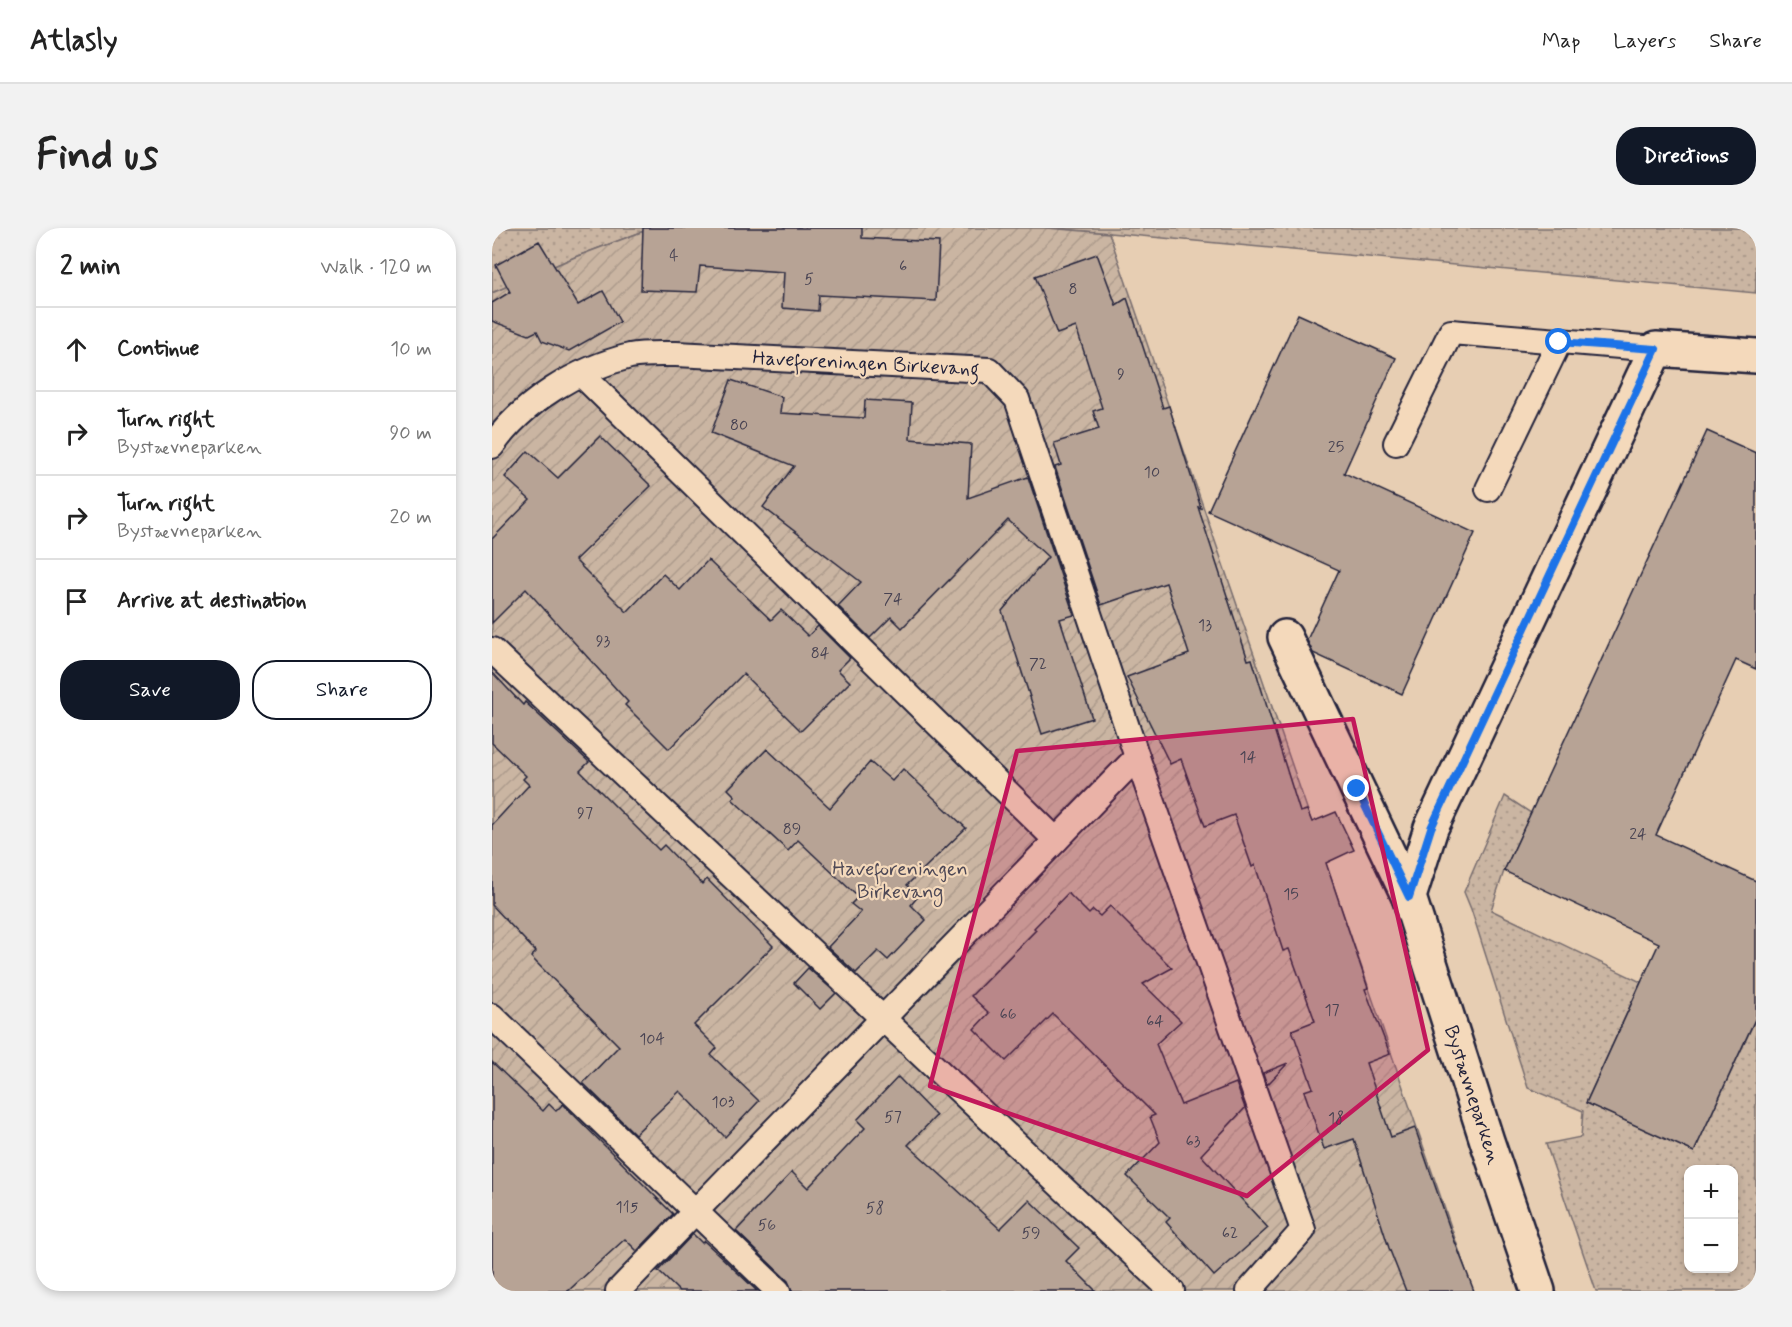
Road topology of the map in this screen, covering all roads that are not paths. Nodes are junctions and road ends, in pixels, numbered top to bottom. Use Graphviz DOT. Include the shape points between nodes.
graph roads {
  1 [pos="1559,342"];
  2 [pos="1656,349"];
  3 [pos="1756,356"];
  4 [pos="581,374"];
  5 [pos="1396,443"];
  6 [pos="492,446"];
  7 [pos="1488,489"];
  8 [pos="1285,638"];
  9 [pos="492,650"];
  10 [pos="1137,757"];
  11 [pos="1056,840"];
  12 [pos="1409,897"];
  13 [pos="492,1016"];
  14 [pos="883,1019"];
  15 [pos="695,1211"];
  16 [pos="618,1291"];
  17 [pos="778,1291"];
  18 [pos="1172,1291"];
  19 [pos="1249,1291"];
  20 [pos="1538,1291"];
  1 -- 2 [label="lane"];
  1 -- 5 [label="lane" via="1451,332"];
  1 -- 7 [label="lane"];
  2 -- 3 [label="street"];
  2 -- 12 [label="street" via="1431,828"];
  4 -- 6 [label="lane, Haveforeningen Birkevang" via="527,406"];
  4 -- 10 [label="lane, Haveforeningen Birkevang" via="631,356 676,354 989,370 1017,399"];
  4 -- 11 [label="lane"];
  8 -- 12 [label="street, Bystævneparken"];
  9 -- 14 [label="lane"];
  10 -- 11 [label="lane"];
  10 -- 19 [label="lane, Haveforeningen Birkevang" via="1303,1230"];
  11 -- 14 [label="lane"];
  12 -- 20 [label="street, Bystævneparken"];
  13 -- 15 [label="lane"];
  14 -- 15 [label="lane"];
  14 -- 18 [label="lane"];
  15 -- 16 [label="lane"];
  15 -- 17 [label="lane"];
}
